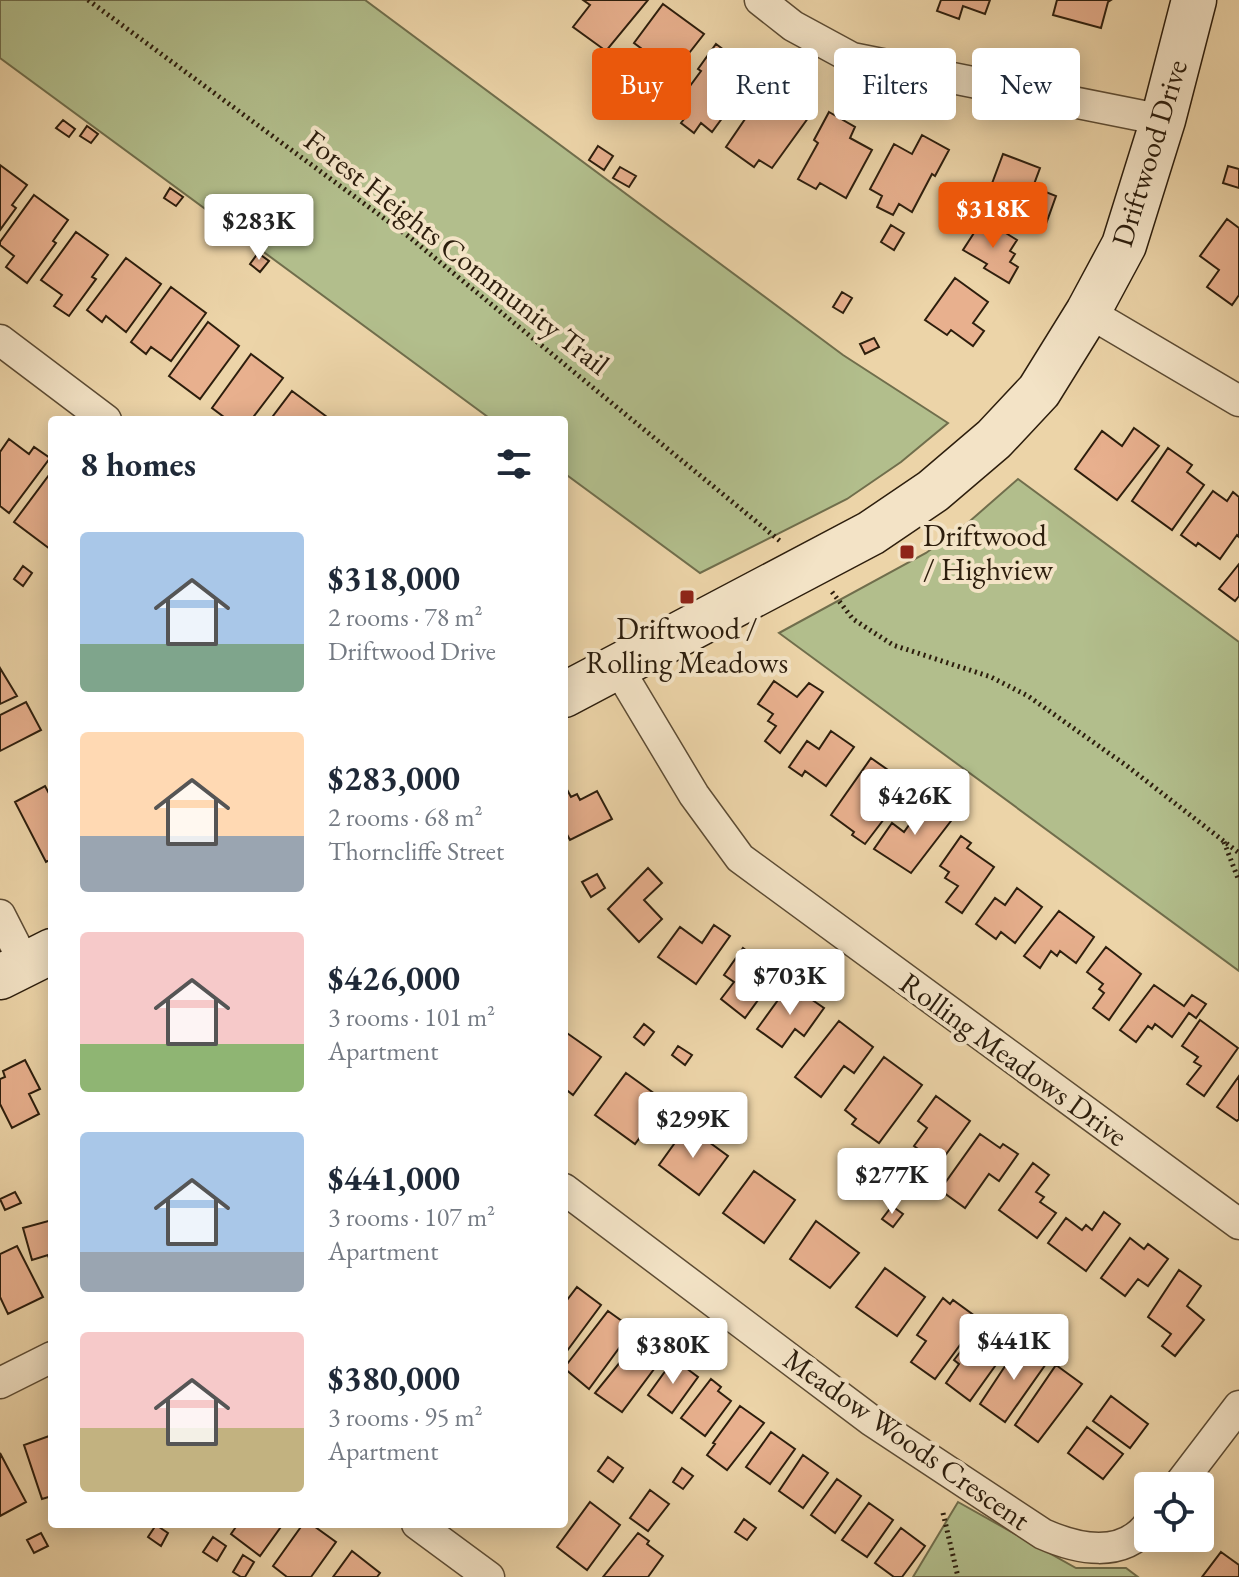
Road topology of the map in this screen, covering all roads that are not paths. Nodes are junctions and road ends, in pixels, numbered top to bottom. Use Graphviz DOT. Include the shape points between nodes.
graph roads {
  1 [pos="760,0"];
  2 [pos="1194,0"];
  3 [pos="1163,120"];
  4 [pos="1088,312"];
  5 [pos="0,340"];
  6 [pos="1239,401"];
  7 [pos="101,416"];
  8 [pos="618,668"];
  9 [pos="568,693"];
  10 [pos="0,915"];
  11 [pos="26,964"];
  12 [pos="568,1192"];
  13 [pos="1239,1224"];
  14 [pos="48,1359"];
  15 [pos="0,1383"];
  16 [pos="1239,1406"];
  17 [pos="1189,1472"];
  18 [pos="422,1528"];
  19 [pos="1134,1537"];
  20 [pos="489,1577"];
  1 -- 3 [label="street" via="793,26 852,58"];
  2 -- 3 [label="street, Driftwood Drive"];
  3 -- 4 [label="street, Driftwood Drive" via="1124,245"];
  4 -- 6 [label="street"];
  4 -- 8 [label="street, Driftwood Drive" via="1039,391 994,439 933,491 871,533"];
  5 -- 7 [label="street"];
  8 -- 9 [label="street, Driftwood Drive"];
  8 -- 13 [label="street, Rolling Meadows Drive" via="694,795 740,858"];
  10 -- 11 [label="street"];
  12 -- 19 [label="street, Meadow Woods Crescent" via="872,1421 1043,1534 1070,1546 1109,1548"];
  14 -- 15 [label="street"];
  16 -- 17 [label="street"];
  18 -- 20 [label="street"];
}
